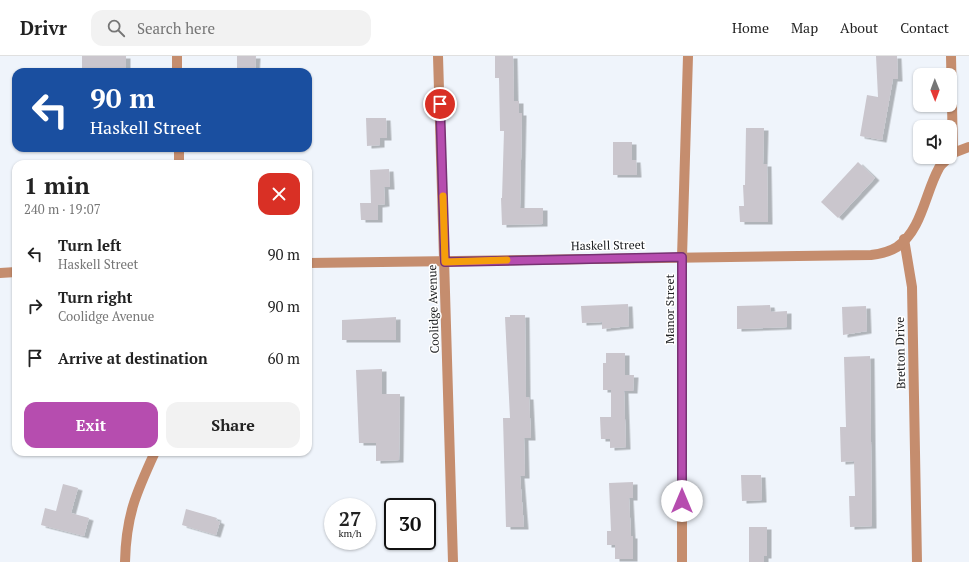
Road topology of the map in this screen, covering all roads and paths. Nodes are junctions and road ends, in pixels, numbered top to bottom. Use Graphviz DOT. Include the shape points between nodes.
graph roads {
  1 [pos="177,56"];
  2 [pos="438,56"];
  3 [pos="688,56"];
  4 [pos="951,56"];
  5 [pos="177,68"];
  6 [pos="951,120"];
  7 [pos="969,146"];
  8 [pos="957,152"];
  9 [pos="943,164"];
  10 [pos="904,239"];
  11 [pos="682,257"];
  12 [pos="445,262"];
  13 [pos="312,263"];
  14 [pos="12,272"];
  15 [pos="0,273"];
  16 [pos="153,456"];
  17 [pos="125,562"];
  18 [pos="453,562"];
  19 [pos="682,562"];
  20 [pos="917,562"];
  1 -- 5 [label="street"];
  2 -- 12 [label="street, Coolidge Avenue"];
  3 -- 11 [label="street, Manor Street"];
  4 -- 6 [label="street"];
  7 -- 8 [label="street"];
  9 -- 10 [label="street" via="918,218"];
  10 -- 11 [label="street, Haskell Street" via="898,247 871,255"];
  10 -- 20 [label="street, Bretton Drive" via="912,287"];
  11 -- 12 [label="street, Haskell Street"];
  11 -- 19 [label="street, Manor Street"];
  12 -- 13 [label="street, Haskell Street"];
  12 -- 18 [label="street, Coolidge Avenue"];
  14 -- 15 [label="street"];
  16 -- 17 [label="street" via="130,510 125,535"];
}
